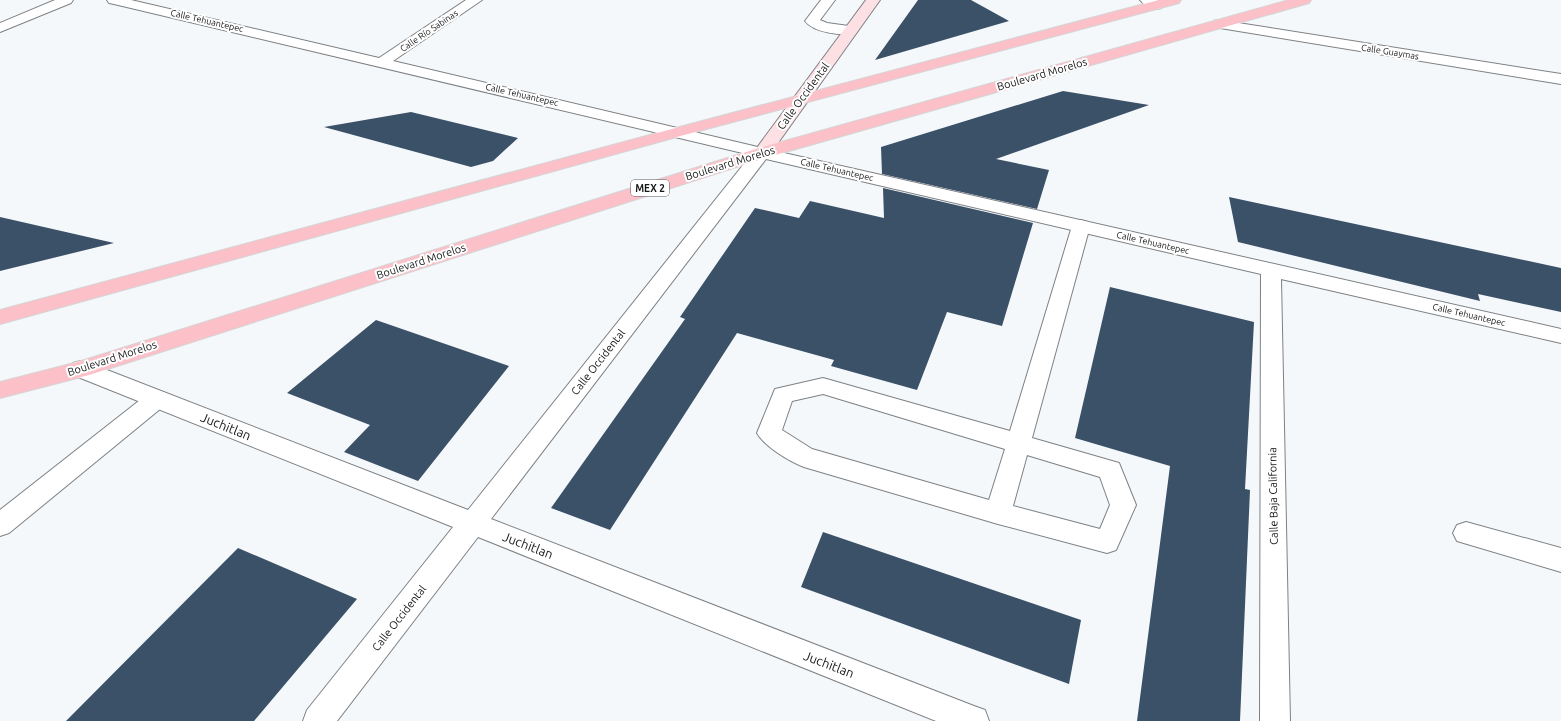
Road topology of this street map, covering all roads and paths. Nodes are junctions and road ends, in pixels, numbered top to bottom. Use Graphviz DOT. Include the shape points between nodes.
graph roads {
  1 [pos="66,0"];
  2 [pos="114,0"];
  3 [pos="475,0"];
  4 [pos="828,0"];
  5 [pos="873,0"];
  6 [pos="1174,0"];
  7 [pos="1304,0"];
  8 [pos="1152,2"];
  9 [pos="1219,24"];
  10 [pos="0,28"];
  11 [pos="851,30"];
  12 [pos="382,62"];
  13 [pos="1561,79"];
  14 [pos="800,100"];
  15 [pos="678,132"];
  16 [pos="762,153"];
  17 [pos="1081,226"];
  18 [pos="1271,271"];
  19 [pos="0,317"];
  20 [pos="1561,336"];
  21 [pos="81,370"];
  22 [pos="0,390"];
  23 [pos="157,399"];
  24 [pos="1018,443"];
  25 [pos="998,513"];
  26 [pos="472,524"];
  27 [pos="0,525"];
  28 [pos="1466,533"];
  29 [pos="1561,560"];
  30 [pos="318,721"];
  31 [pos="974,721"];
  32 [pos="1275,721"];
  1 -- 10 [label="street"];
  2 -- 12 [label="street, Calle Tehuantepec"];
  3 -- 12 [label="street, Calle Río Sabinas"];
  4 -- 11 [label="street" via="812,21 824,26"];
  5 -- 11 [label="street, Calle Occidental"];
  6 -- 8 [label="main road"];
  7 -- 9 [label="main road, Boulevard Morelos / MEX 2"];
  8 -- 14 [label="main road"];
  9 -- 13 [label="street, Calle Guaymas"];
  9 -- 16 [label="main road, Boulevard Morelos / MEX 2"];
  11 -- 14 [label="street, Calle Occidental"];
  12 -- 15 [label="street, Calle Tehuantepec"];
  14 -- 15 [label="main road"];
  14 -- 16 [label="street, Calle Occidental"];
  15 -- 16 [label="street, Calle Tehuantepec"];
  15 -- 19 [label="main road"];
  16 -- 17 [label="street, Calle Tehuantepec"];
  16 -- 21 [label="main road, Boulevard Morelos / MEX 2" via="162,342"];
  16 -- 26 [label="street, Calle Occidental"];
  17 -- 18 [label="street, Calle Tehuantepec"];
  17 -- 24 [label="street"];
  18 -- 20 [label="street, Calle Tehuantepec"];
  18 -- 32 [label="street, Calle Baja California"];
  21 -- 22 [label="main road, Boulevard Morelos / MEX 2"];
  21 -- 23 [label="street, Juchitlan"];
  23 -- 26 [label="street, Juchitlan"];
  23 -- 27 [label="street"];
  24 -- 25 [label="street"];
  24 -- 25 [label="street" via="1110,470 1123,505 1107,542"];
  24 -- 25 [label="street" via="823,386 783,394 769,433 804,457"];
  26 -- 30 [label="street, Calle Occidental"];
  26 -- 31 [label="street, Juchitlan"];
  28 -- 29 [label="street"];
}
